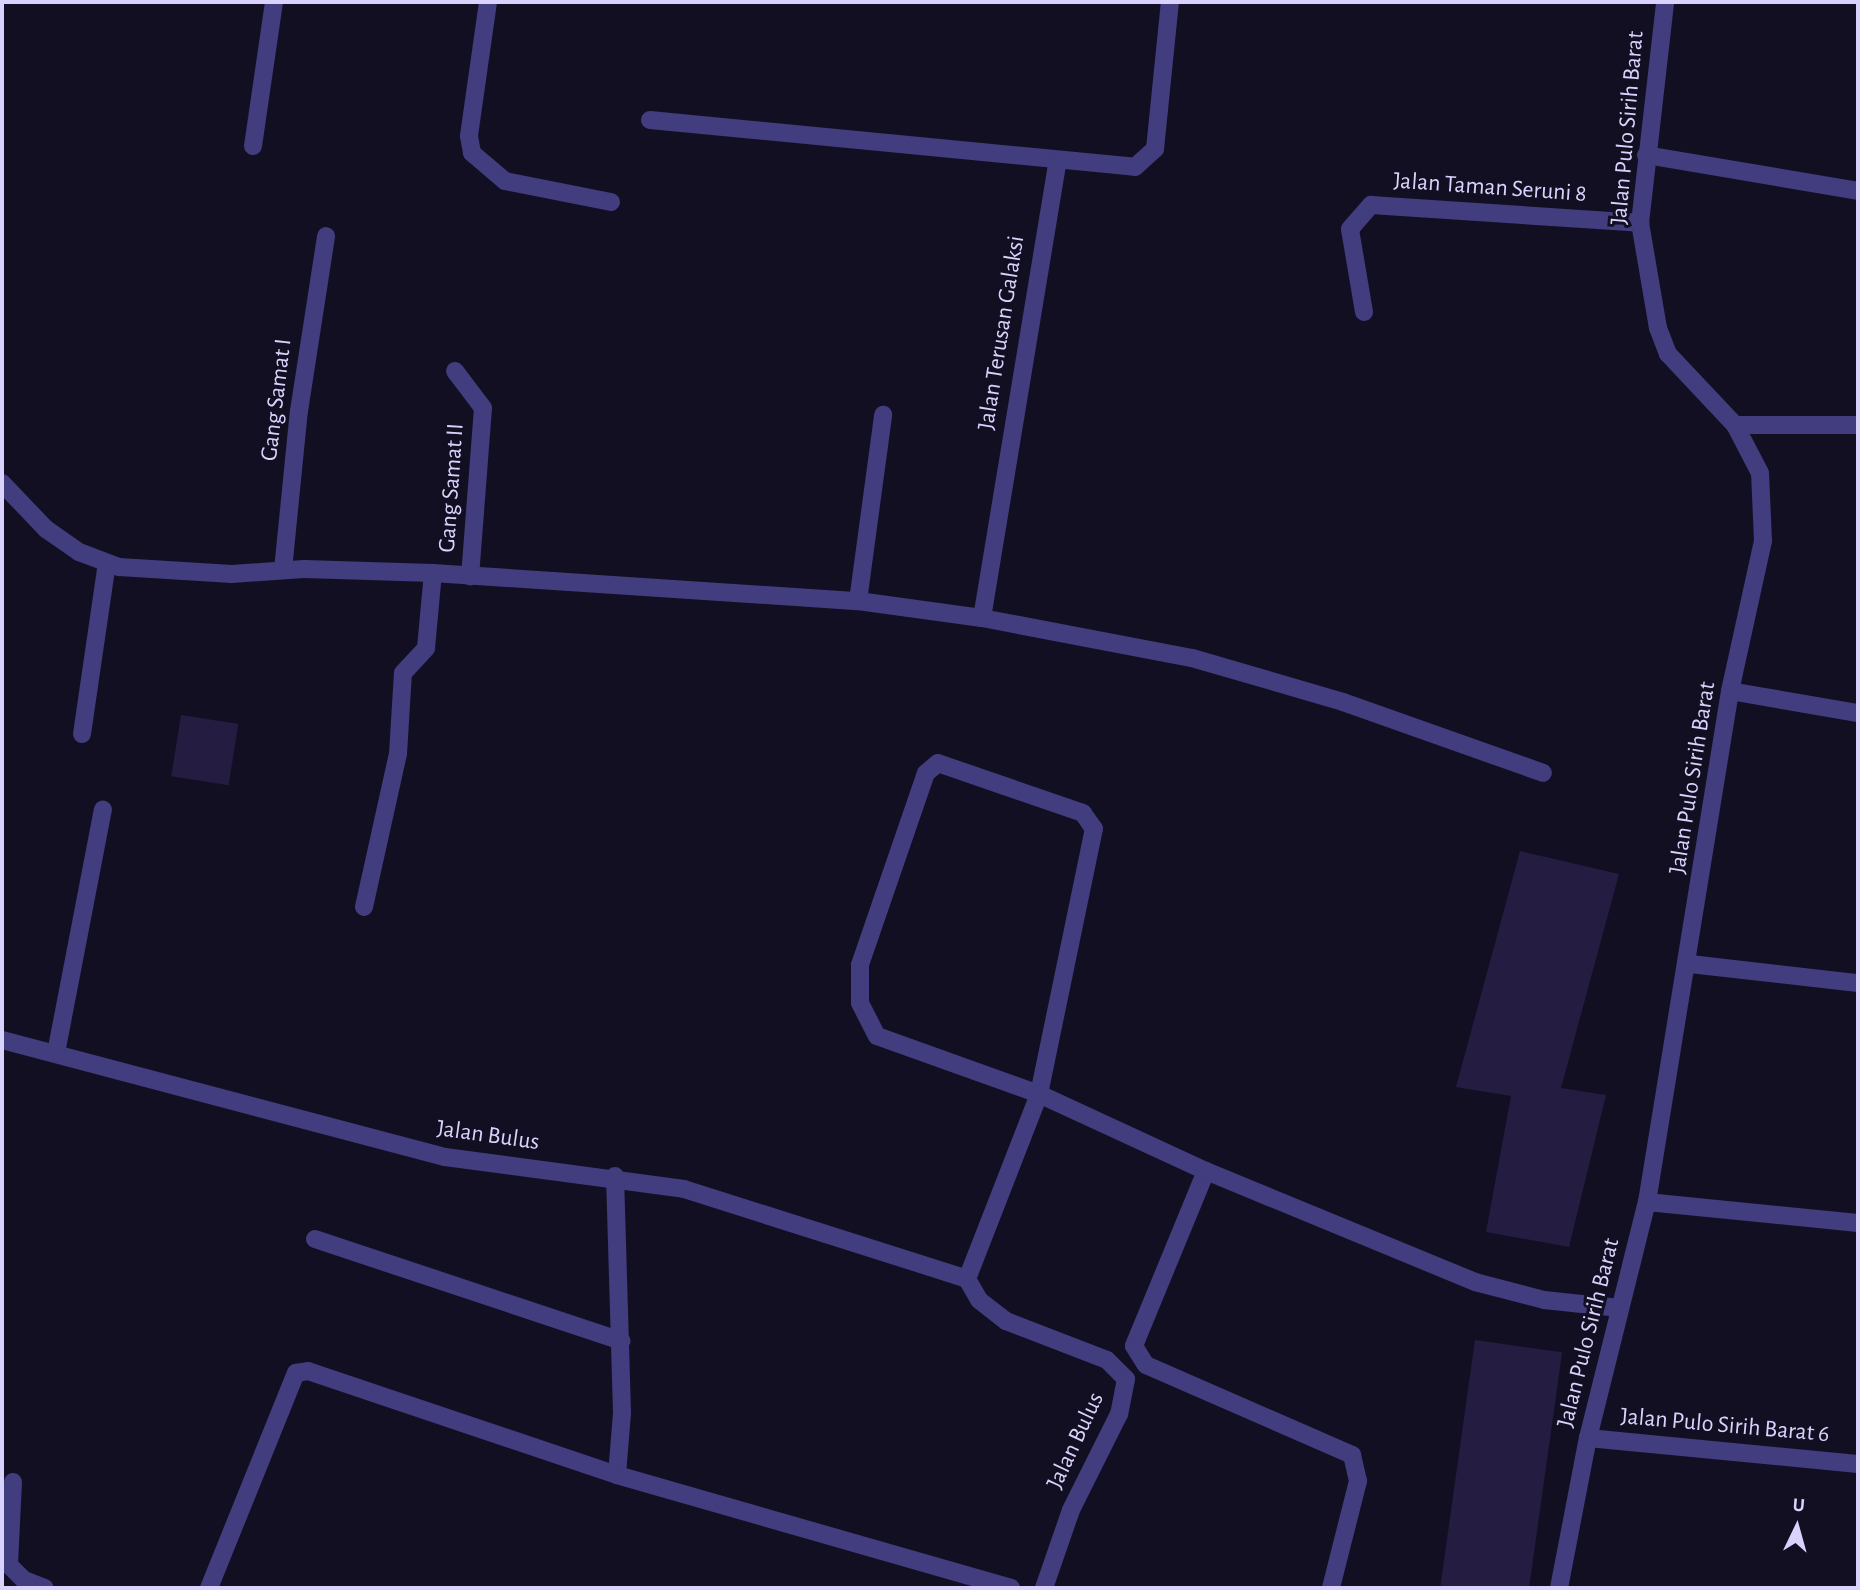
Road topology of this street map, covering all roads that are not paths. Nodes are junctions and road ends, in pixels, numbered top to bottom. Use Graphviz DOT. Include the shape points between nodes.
graph roads {
  1 [pos="274,2"];
  2 [pos="488,2"];
  3 [pos="1170,2"];
  4 [pos="1665,2"];
  5 [pos="650,120"];
  6 [pos="253,146"];
  7 [pos="1646,155"];
  8 [pos="1058,161"];
  9 [pos="1858,191"];
  10 [pos="611,202"];
  11 [pos="1640,223"];
  12 [pos="326,236"];
  13 [pos="1364,312"];
  14 [pos="455,370"];
  15 [pos="883,415"];
  16 [pos="1735,425"];
  17 [pos="1858,425"];
  18 [pos="2,483"];
  19 [pos="107,563"];
  20 [pos="283,570"];
  21 [pos="433,573"];
  22 [pos="470,576"];
  23 [pos="858,601"];
  24 [pos="982,618"];
  25 [pos="1730,691"];
  26 [pos="1858,713"];
  27 [pos="82,734"];
  28 [pos="1543,772"];
  29 [pos="103,810"];
  30 [pos="364,907"];
  31 [pos="1690,964"];
  32 [pos="1858,983"];
  33 [pos="2,1040"];
  34 [pos="56,1052"];
  35 [pos="1039,1094"];
  36 [pos="1206,1171"];
  37 [pos="615,1176"];
  38 [pos="1647,1202"];
  39 [pos="1858,1223"];
  40 [pos="314,1239"];
  41 [pos="967,1279"];
  42 [pos="1620,1308"];
  43 [pos="621,1341"];
  44 [pos="1588,1438"];
  45 [pos="1858,1464"];
  46 [pos="617,1475"];
  47 [pos="13,1482"];
  48 [pos="45,1588"];
  49 [pos="209,1588"];
  50 [pos="1011,1588"];
  51 [pos="1044,1588"];
  52 [pos="1331,1588"];
  53 [pos="1559,1588"];
  1 -- 6 [label="street"];
  2 -- 10 [label="street" via="469,136 472,153 505,181"];
  3 -- 8 [label="street" via="1155,149 1135,167"];
  4 -- 7 [label="street, Jalan Pulo Sirih Barat"];
  5 -- 8 [label="street"];
  7 -- 9 [label="street"];
  7 -- 11 [label="street, Jalan Pulo Sirih Barat"];
  8 -- 24 [label="street, Jalan Terusan Galaksi"];
  11 -- 13 [label="street, Jalan Taman Seruni 8" via="1371,205 1350,229"];
  11 -- 16 [label="street, Jalan Pulo Sirih Barat" via="1664,346"];
  12 -- 20 [label="street, Gang Samat I" via="299,411"];
  14 -- 22 [label="street, Gang Samat II" via="482,408"];
  15 -- 23 [label="street"];
  16 -- 17 [label="street"];
  16 -- 25 [label="street, Jalan Pulo Sirih Barat" via="1760,473 1763,541"];
  18 -- 19 [label="street" via="46,529"];
  19 -- 20 [label="street" via="176,573"];
  19 -- 27 [label="street"];
  20 -- 21 [label="street"];
  21 -- 22 [label="street"];
  21 -- 30 [label="street" via="426,648 403,673 398,754"];
  22 -- 23 [label="street"];
  23 -- 24 [label="street"];
  24 -- 28 [label="street" via="1192,658 1343,702"];
  25 -- 26 [label="street"];
  25 -- 31 [label="street, Jalan Pulo Sirih Barat"];
  29 -- 34 [label="street"];
  31 -- 32 [label="street"];
  31 -- 38 [label="street, Jalan Pulo Sirih Barat"];
  33 -- 34 [label="street, Jalan Bulus"];
  34 -- 37 [label="street, Jalan Bulus" via="445,1157"];
  35 -- 35 [label="street" via="877,1036 860,1003 860,965 926,773 938,763 1083,813 1094,829"];
  35 -- 36 [label="street"];
  35 -- 41 [label="street"];
  36 -- 42 [label="street" via="1475,1282 1544,1300"];
  36 -- 52 [label="street" via="1134,1346 1146,1365 1352,1455 1358,1480"];
  37 -- 41 [label="street, Jalan Bulus" via="684,1189"];
  37 -- 43 [label="street"];
  38 -- 39 [label="street"];
  38 -- 42 [label="street, Jalan Pulo Sirih Barat"];
  40 -- 43 [label="street"];
  41 -- 51 [label="street, Jalan Bulus" via="979,1300 1006,1321 1107,1360 1126,1379 1119,1414 1071,1510"];
  42 -- 44 [label="street, Jalan Pulo Sirih Barat"];
  43 -- 46 [label="street"];
  44 -- 45 [label="street, Jalan Pulo Sirih Barat 6"];
  44 -- 53 [label="street, Jalan Pulo Sirih Barat"];
  46 -- 49 [label="street" via="309,1371 296,1373"];
  46 -- 50 [label="street"];
  47 -- 48 [label="street" via="9,1565 24,1580"];
}
